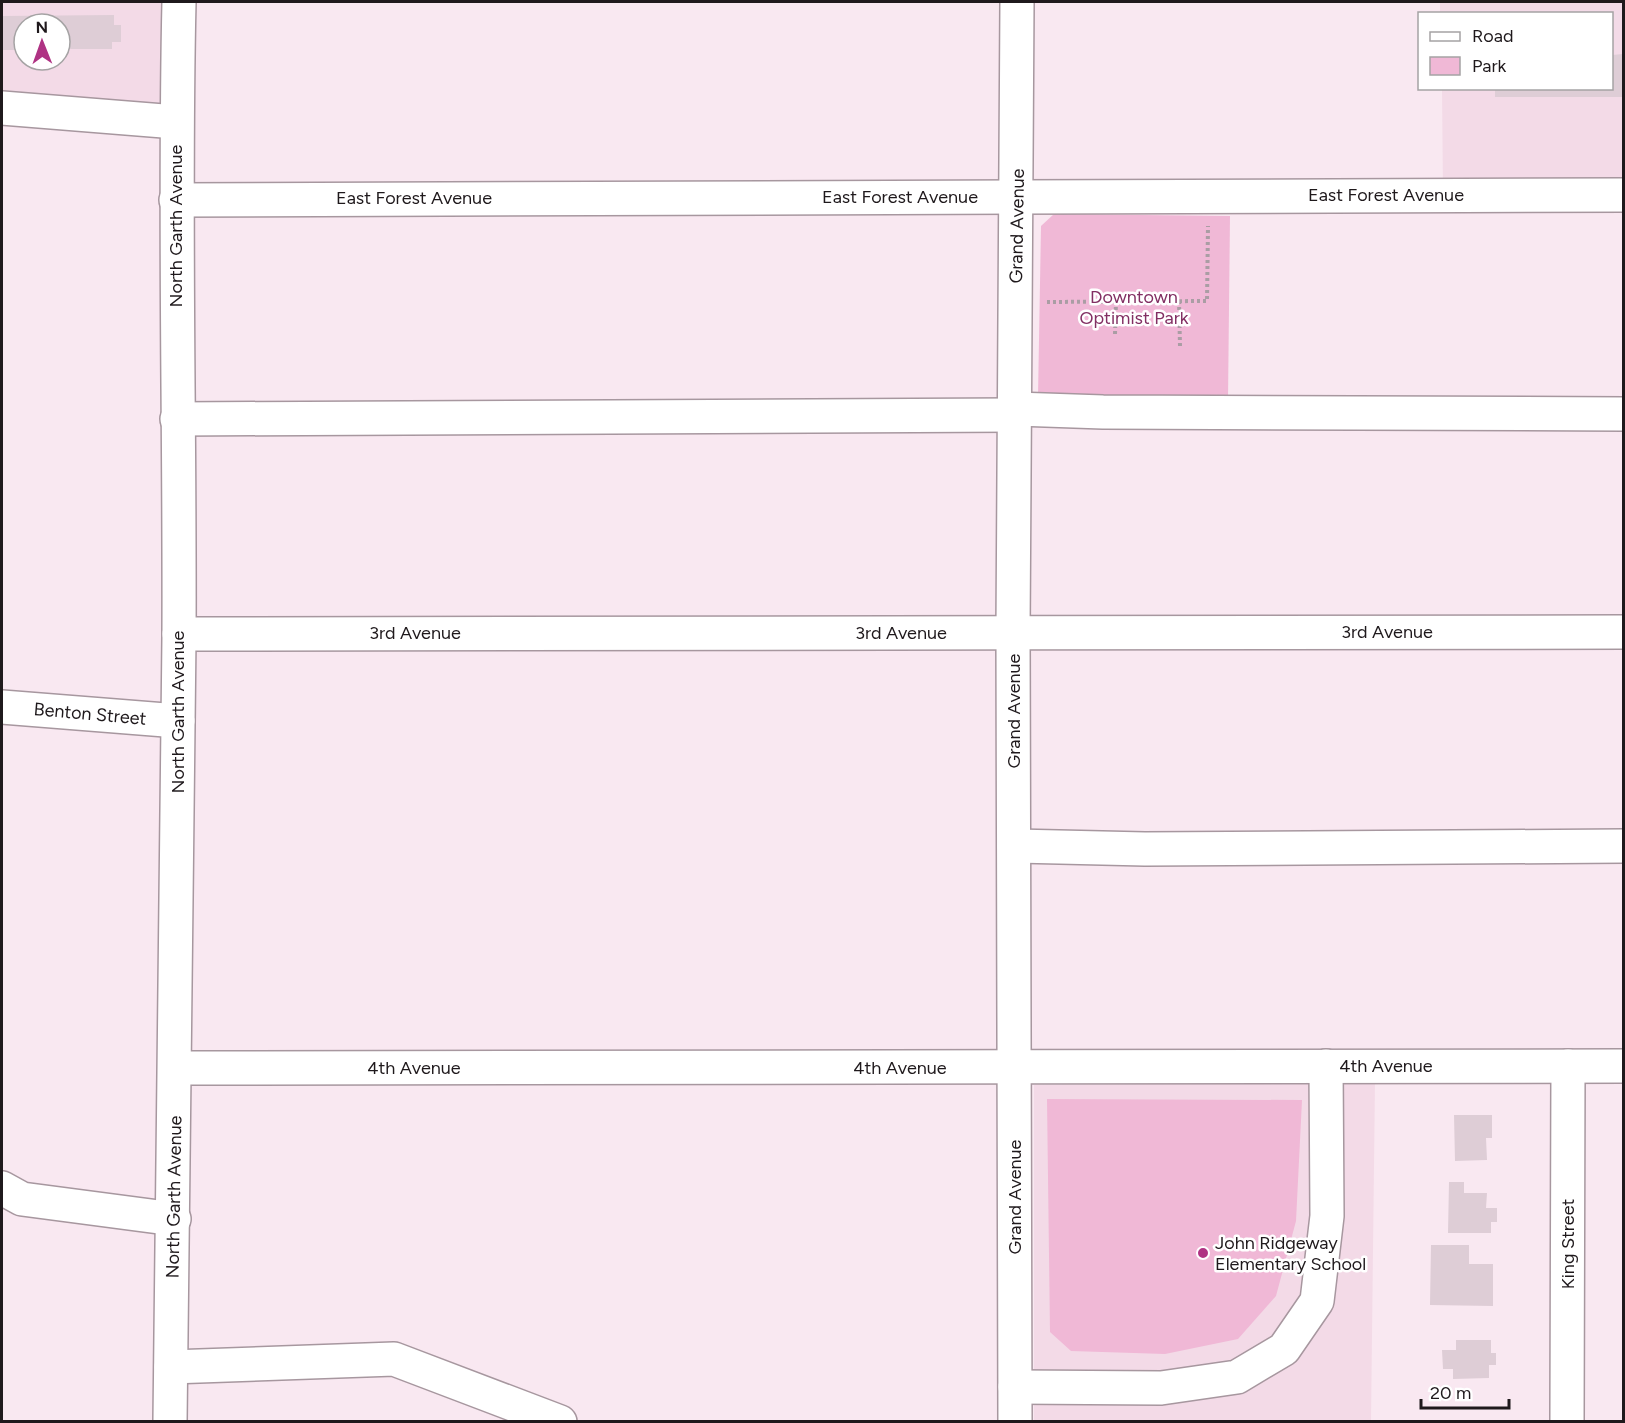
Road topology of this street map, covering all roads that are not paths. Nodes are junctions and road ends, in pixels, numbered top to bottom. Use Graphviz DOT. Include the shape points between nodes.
graph roads {
  1 [pos="179,2"];
  2 [pos="1017,2"];
  3 [pos="2,108"];
  4 [pos="176,122"];
  5 [pos="1623,195"];
  6 [pos="1018,196"];
  7 [pos="176,200"];
  8 [pos="1015,412"];
  9 [pos="1623,414"];
  10 [pos="177,419"];
  11 [pos="1013,632"];
  12 [pos="1623,632"];
  13 [pos="179,634"];
  14 [pos="2,707"];
  15 [pos="178,721"];
  16 [pos="1014,846"];
  17 [pos="1623,846"];
  18 [pos="1326,1066"];
  19 [pos="1568,1066"];
  20 [pos="1623,1066"];
  21 [pos="176,1068"];
  22 [pos="1015,1068"];
  23 [pos="2,1188"];
  24 [pos="174,1219"];
  25 [pos="171,1366"];
  26 [pos="1015,1387"];
  27 [pos="170,1422"];
  28 [pos="560,1422"];
  29 [pos="1015,1422"];
  30 [pos="1567,1422"];
  1 -- 4 [label="street, North Garth Avenue"];
  2 -- 6 [label="street, Grand Avenue"];
  3 -- 4 [label="street"];
  4 -- 7 [label="street, North Garth Avenue"];
  5 -- 6 [label="street, East Forest Avenue"];
  6 -- 7 [label="street, East Forest Avenue"];
  6 -- 8 [label="street, Grand Avenue"];
  7 -- 10 [label="street, North Garth Avenue"];
  8 -- 9 [label="street"];
  8 -- 10 [label="street"];
  8 -- 11 [label="street, Grand Avenue"];
  10 -- 13 [label="street, North Garth Avenue"];
  11 -- 12 [label="street, 3rd Avenue"];
  11 -- 13 [label="street, 3rd Avenue"];
  11 -- 16 [label="street, Grand Avenue"];
  13 -- 15 [label="street, North Garth Avenue"];
  14 -- 15 [label="street, Benton Street"];
  15 -- 21 [label="street, North Garth Avenue"];
  16 -- 17 [label="street"];
  16 -- 22 [label="street, Grand Avenue"];
  18 -- 19 [label="street, 4th Avenue"];
  18 -- 22 [label="street, 4th Avenue"];
  18 -- 26 [label="street" via="1327,1216 1317,1302 1284,1349 1237,1377 1183,1385 1103,1389"];
  19 -- 20 [label="street, 4th Avenue"];
  19 -- 30 [label="street, King Street"];
  21 -- 22 [label="street, 4th Avenue"];
  21 -- 24 [label="street, North Garth Avenue"];
  22 -- 26 [label="street, Grand Avenue"];
  23 -- 24 [label="street" via="22,1199"];
  24 -- 25 [label="street, North Garth Avenue"];
  25 -- 27 [label="street, North Garth Avenue"];
  25 -- 28 [label="street" via="394,1359"];
  26 -- 29 [label="street, Grand Avenue"];
}
